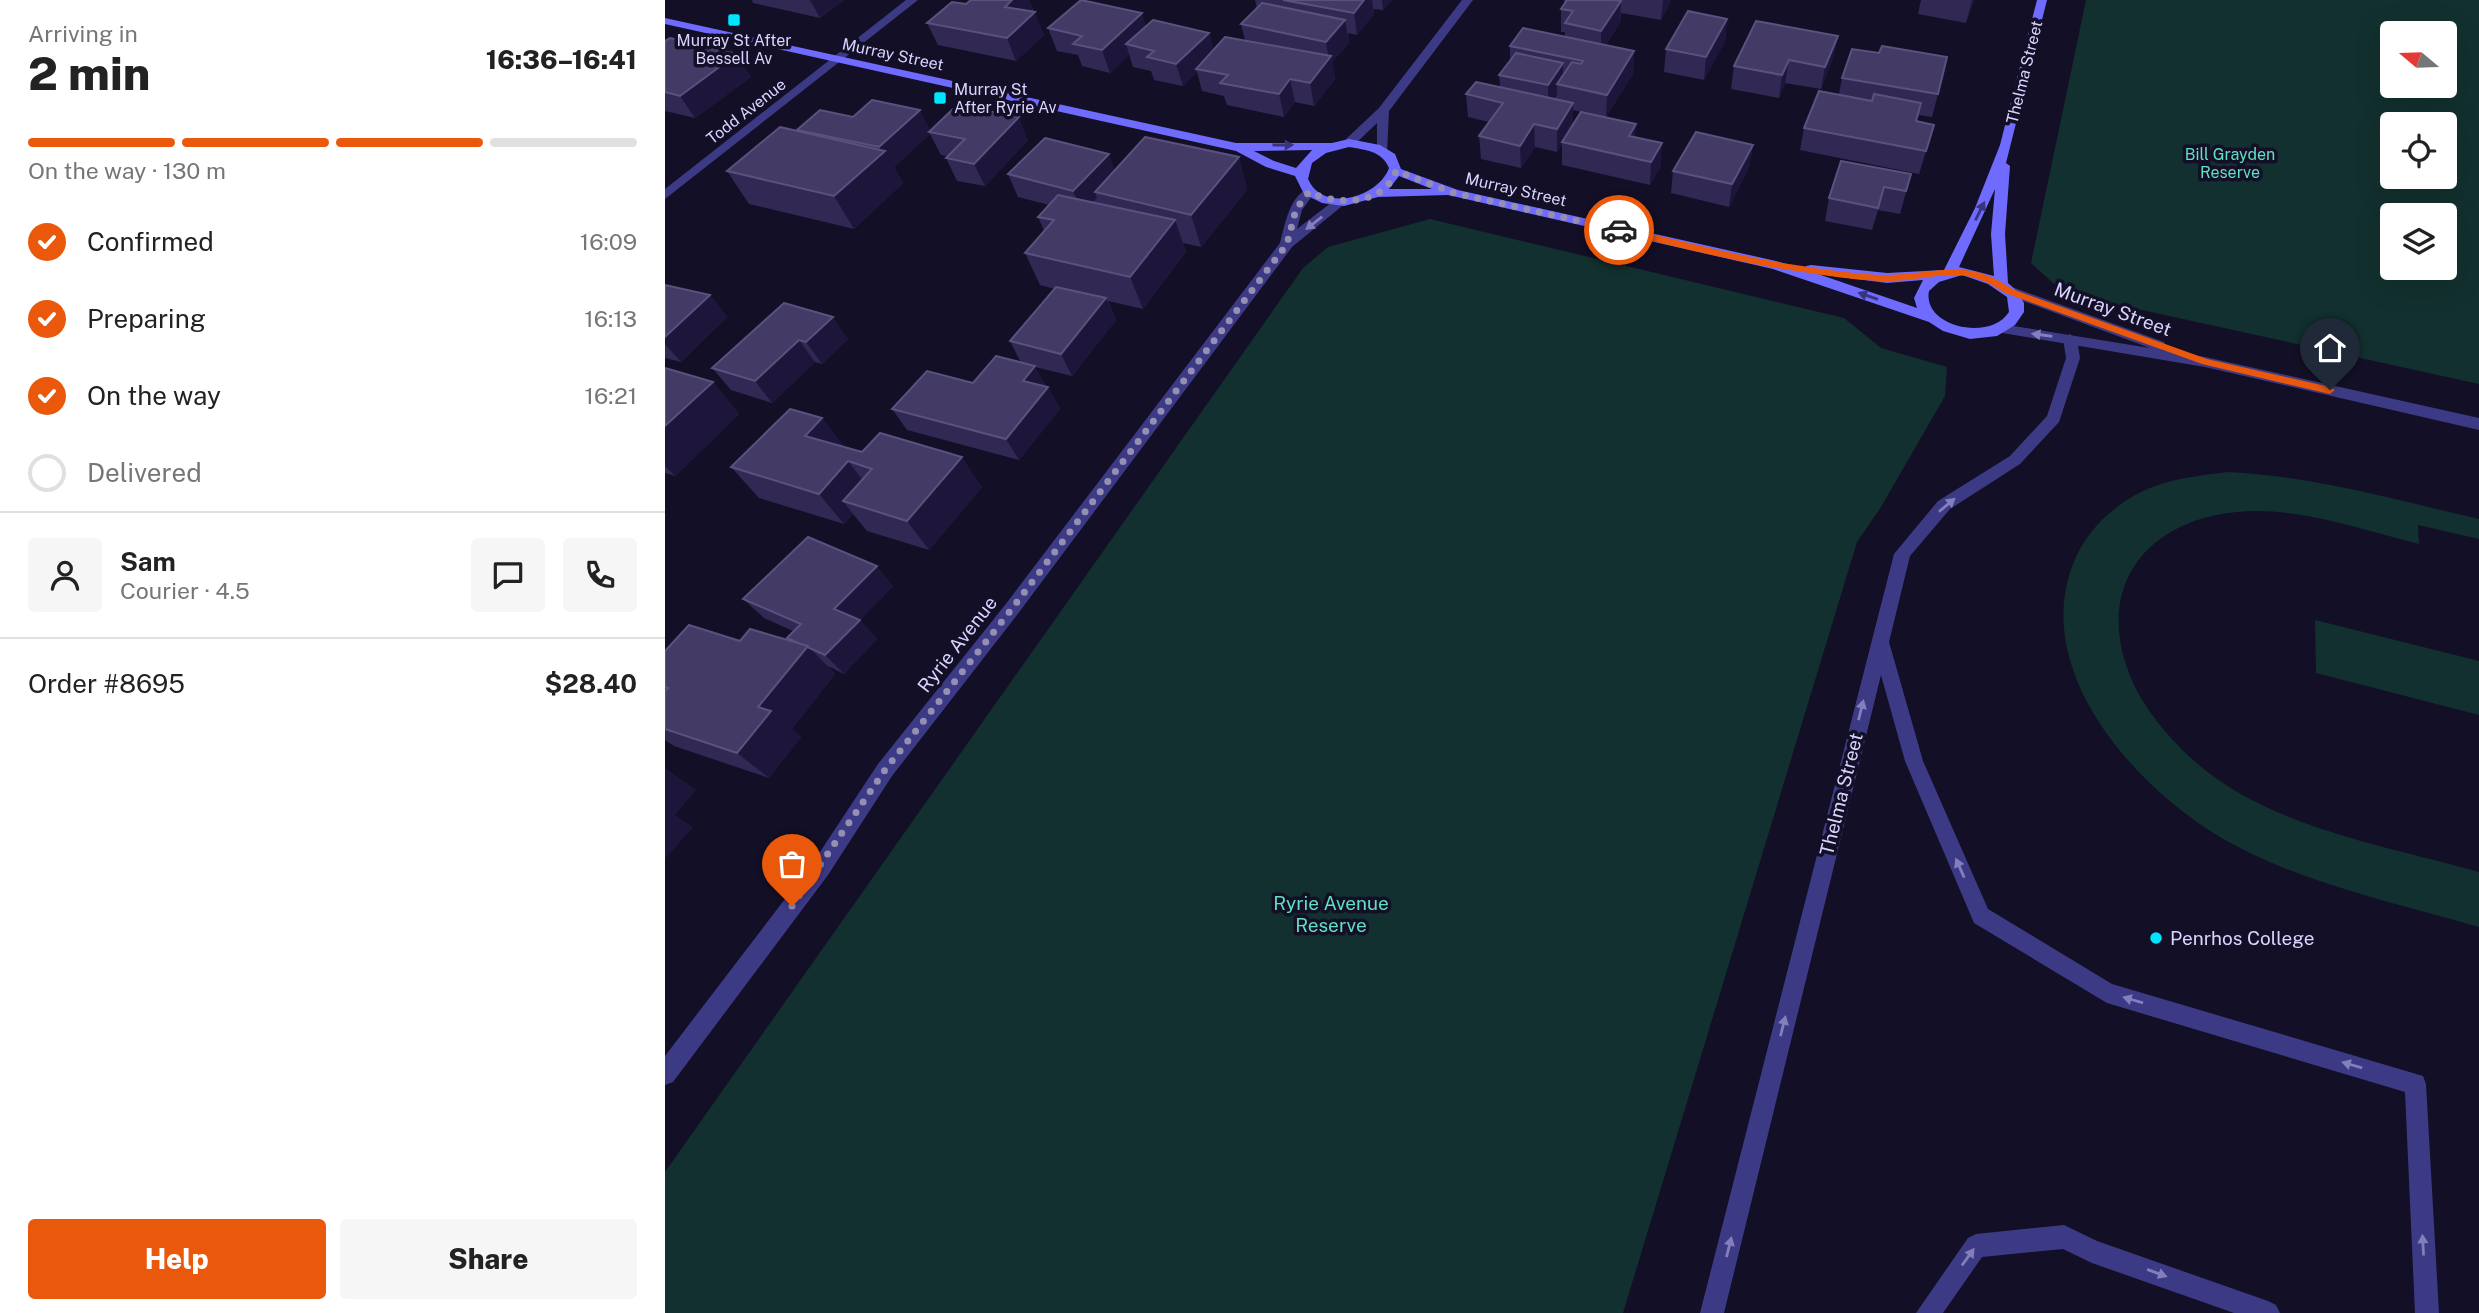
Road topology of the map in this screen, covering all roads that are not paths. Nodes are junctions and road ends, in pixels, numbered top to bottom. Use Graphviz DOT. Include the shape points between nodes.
graph roads {
  1 [pos="913,0"];
  2 [pos="1468,0"];
  3 [pos="2042,0"];
  4 [pos="665,21"];
  5 [pos="838,60"];
  6 [pos="1383,111"];
  7 [pos="1349,143"];
  8 [pos="2006,145"];
  9 [pos="1331,146"];
  10 [pos="1236,147"];
  11 [pos="1383,150"];
  12 [pos="1396,171"];
  13 [pos="1300,173"];
  14 [pos="1309,192"];
  15 [pos="1379,193"];
  16 [pos="1454,193"];
  17 [pos="665,195"];
  18 [pos="1341,202"];
  19 [pos="1287,244"];
  20 [pos="1776,265"];
  21 [pos="1944,274"];
  22 [pos="2005,287"];
  23 [pos="1933,318"];
  24 [pos="2001,329"];
  25 [pos="2070,339"];
  26 [pos="2206,362"];
  27 [pos="2479,424"];
  28 [pos="1879,638"];
  29 [pos="665,1074"];
  30 [pos="1712,1313"];
  31 [pos="1928,1313"];
  32 [pos="2268,1313"];
  33 [pos="2427,1313"];
  1 -- 5 [label="street, Todd Avenue"];
  2 -- 6 [label="street"];
  3 -- 8 [label="main road, Thelma Street"];
  4 -- 5 [label="main road, Murray Street"];
  5 -- 10 [label="main road, Murray Street"];
  5 -- 17 [label="street, Todd Avenue"];
  6 -- 7 [label="street"];
  6 -- 11 [label="street"];
  7 -- 9 [label="main road"];
  7 -- 11 [label="main road"];
  21 -- 8 [label="main road, Thelma Street, one-way" via="1982,208"];
  8 -- 22 [label="main road, Thelma Street" via="1998,234"];
  10 -- 9 [label="main road, Murray Street, one-way"];
  9 -- 13 [label="main road" via="1315,153"];
  10 -- 13 [label="main road, Murray Street"];
  11 -- 12 [label="main road" via="1393,159"];
  12 -- 15 [label="main road"];
  12 -- 16 [label="main road, Murray Street"];
  13 -- 14 [label="main road"];
  14 -- 18 [label="main road"];
  14 -- 19 [label="street, Ryrie Avenue" via="1296,209"];
  15 -- 16 [label="main road, Murray Street"];
  15 -- 18 [label="main road"];
  16 -- 20 [label="main road, Murray Street"];
  18 -- 19 [label="street, Ryrie Avenue, one-way"];
  19 -- 29 [label="street, Ryrie Avenue" via="885,770 821,868"];
  20 -- 21 [label="main road, Murray Street" via="1887,278"];
  23 -- 20 [label="main road, Murray Street, one-way"];
  21 -- 22 [label="main road" via="1976,273"];
  21 -- 23 [label="main road" via="1929,281 1921,299"];
  22 -- 24 [label="main road" via="2015,301 2015,312"];
  22 -- 26 [label="street, Murray Street"];
  23 -- 24 [label="main road" via="1958,331"];
  25 -- 24 [label="street, Murray Street, one-way"];
  25 -- 26 [label="street, Murray Street"];
  28 -- 25 [label="street, Thelma Street, one-way" via="1902,554 1944,505 2015,460 2054,418 2073,358"];
  26 -- 27 [label="street, Murray Street"];
  30 -- 28 [label="street, Thelma Street, one-way"];
  33 -- 28 [label="street, one-way" via="2415,1084 2107,993 1981,916 1913,761"];
  31 -- 32 [label="street, one-way" via="1976,1246 2064,1237"];
}
